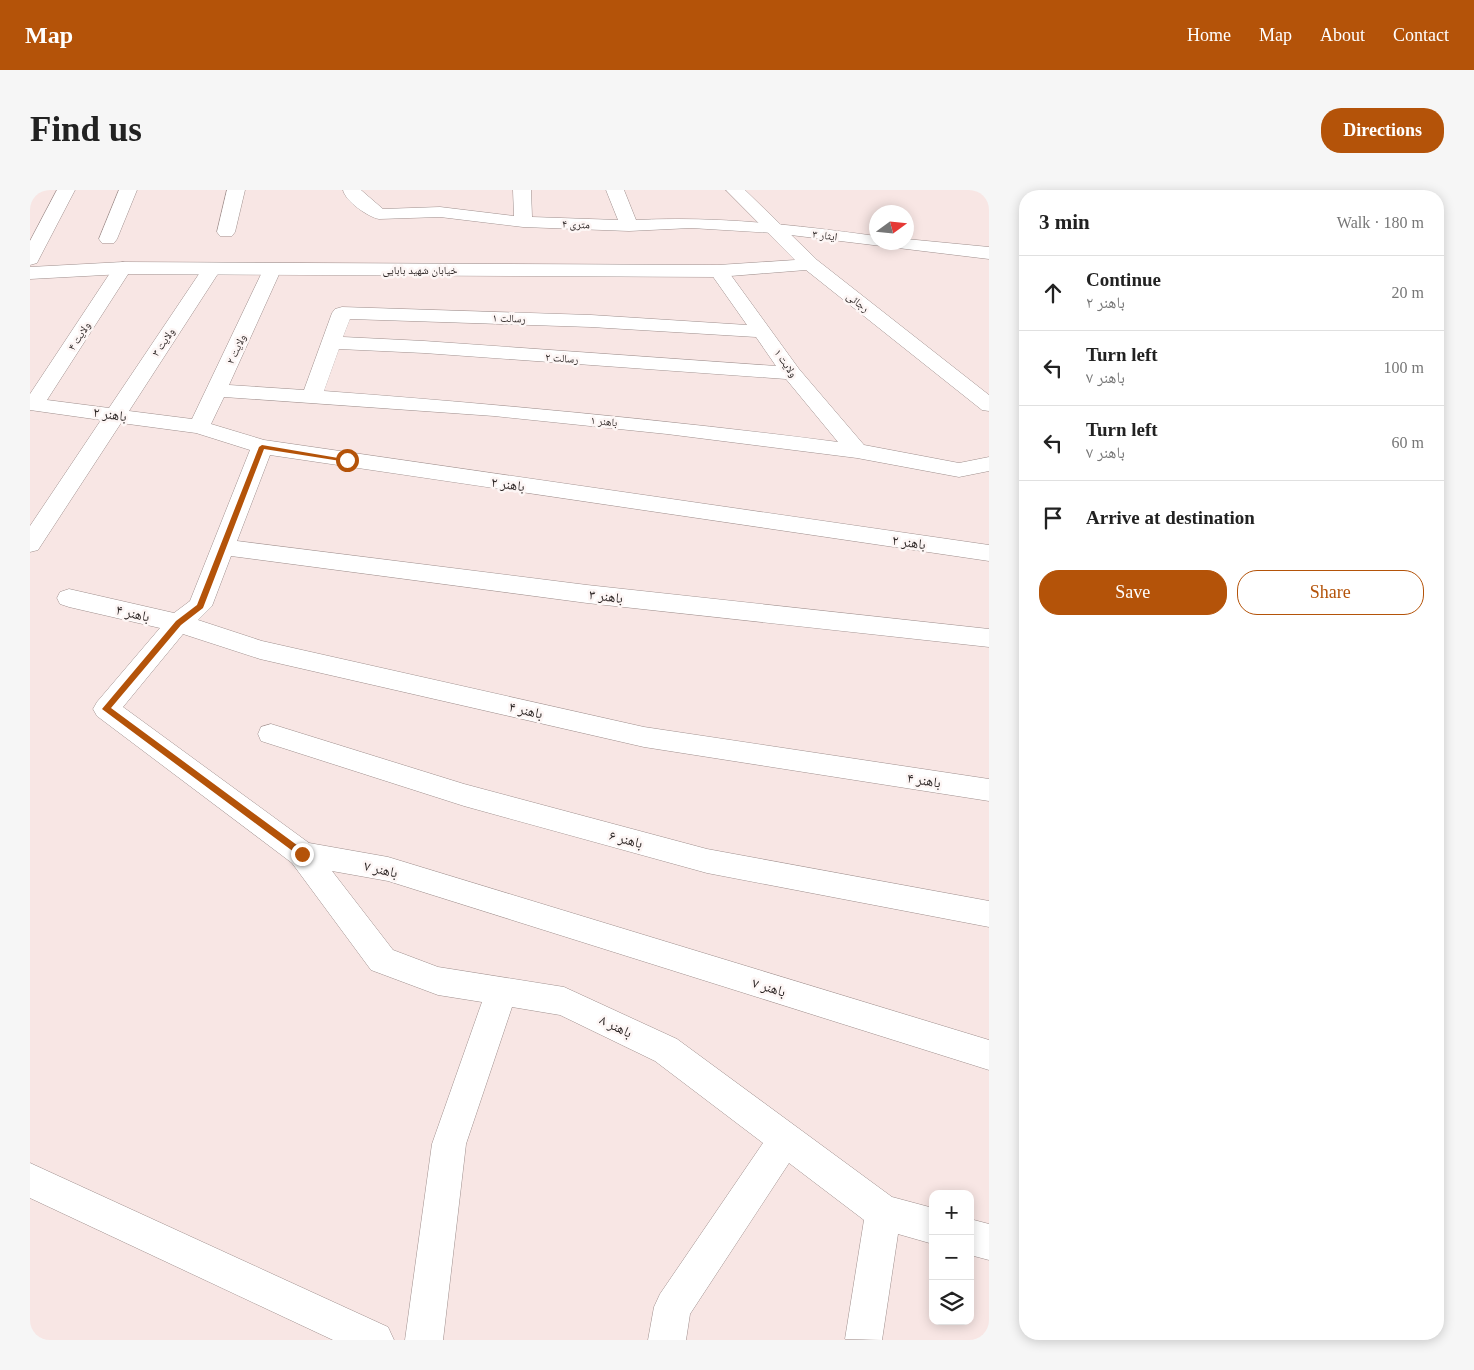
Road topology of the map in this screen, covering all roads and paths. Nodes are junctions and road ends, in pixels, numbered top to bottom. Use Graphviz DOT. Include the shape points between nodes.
graph roads {
  1 [pos="66,190"];
  2 [pos="128,190"];
  3 [pos="236,190"];
  4 [pos="352,190"];
  5 [pos="522,190"];
  6 [pos="615,190"];
  7 [pos="735,190"];
  8 [pos="523,222"];
  9 [pos="628,226"];
  10 [pos="774,228"];
  11 [pos="226,232"];
  12 [pos="108,239"];
  13 [pos="869,240"];
  14 [pos="914,245"];
  15 [pos="989,253"];
  16 [pos="30,259"];
  17 [pos="810,264"];
  18 [pos="123,268"];
  19 [pos="212,269"];
  20 [pos="272,270"];
  21 [pos="718,271"];
  22 [pos="30,273"];
  23 [pos="764,332"];
  24 [pos="331,343"];
  25 [pos="792,374"];
  26 [pos="217,390"];
  27 [pos="312,396"];
  28 [pos="32,404"];
  29 [pos="989,405"];
  30 [pos="115,414"];
  31 [pos="199,427"];
  32 [pos="262,447"];
  33 [pos="857,451"];
  34 [pos="989,464"];
  35 [pos="30,544"];
  36 [pos="223,547"];
  37 [pos="989,553"];
  38 [pos="69,598"];
  39 [pos="178,623"];
  40 [pos="989,638"];
  41 [pos="271,734"];
  42 [pos="989,790"];
  43 [pos="302,854"];
  44 [pos="989,914"];
  45 [pos="502,991"];
  46 [pos="989,1055"];
  47 [pos="785,1139"];
  48 [pos="30,1180"];
  49 [pos="883,1212"];
  50 [pos="929,1225"];
  51 [pos="974,1238"];
  52 [pos="989,1242"];
  53 [pos="864,1339"];
  54 [pos="375,1340"];
  55 [pos="424,1340"];
  56 [pos="667,1340"];
  1 -- 16 [label="street"];
  2 -- 12 [label="street"];
  3 -- 11 [label="street"];
  4 -- 8 [label="street, ۴ متری" via="379,214 440,205"];
  5 -- 8 [label="street"];
  6 -- 9 [label="street"];
  7 -- 10 [label="street, رجائی"];
  8 -- 9 [label="street, ۴ متری"];
  9 -- 10 [label="street, ۴ متری" via="691,223"];
  10 -- 13 [label="street, ایثار ۳"];
  10 -- 17 [label="street, رجائی"];
  14 -- 15 [label="street"];
  17 -- 21 [label="street, خیابان شهید بابایی"];
  17 -- 29 [label="street, رجائی"];
  18 -- 19 [label="street, خیابان شهید بابایی"];
  18 -- 22 [label="street, خیابان شهید بابایی"];
  18 -- 28 [label="street, ولایت ۴"];
  19 -- 20 [label="street, خیابان شهید بابایی"];
  19 -- 30 [label="street, ولایت ۳"];
  20 -- 21 [label="street, خیابان شهید بابایی"];
  20 -- 26 [label="street, ولایت ۲"];
  21 -- 23 [label="street, ولایت ۱"];
  23 -- 24 [label="street, رسالت ۱" via="591,321 342,313"];
  23 -- 25 [label="street, ولایت ۱"];
  24 -- 25 [label="street, رسالت ۲"];
  24 -- 27 [label="street, رسالت ۱"];
  25 -- 33 [label="street, ولایت ۱"];
  26 -- 27 [label="street, باهنر ۱"];
  26 -- 31 [label="street, ولایت ۲"];
  27 -- 33 [label="street, باهنر ۱" via="657,426"];
  28 -- 30 [label="street, باهنر ۲"];
  30 -- 31 [label="street, باهنر ۲"];
  30 -- 35 [label="street, ولایت ۳"];
  31 -- 32 [label="street, باهنر ۲"];
  32 -- 36 [label="street, باهنر ۷"];
  32 -- 37 [label="street, باهنر ۲"];
  33 -- 34 [label="street, باهنر ۱" via="959,470"];
  36 -- 39 [label="street, باهنر ۷" via="200,606"];
  36 -- 40 [label="street, باهنر ۳" via="587,594"];
  38 -- 39 [label="street, باهنر ۴"];
  39 -- 42 [label="street, باهنر ۴" via="260,650 644,737"];
  39 -- 43 [label="street, باهنر ۷" via="106,709"];
  41 -- 44 [label="street, باهنر ۶" via="464,795 707,861"];
  43 -- 45 [label="street, باهنر ۸" via="382,960 438,981"];
  43 -- 46 [label="street, باهنر ۷" via="388,869"];
  45 -- 47 [label="street, باهنر ۸" via="564,1001 666,1050"];
  45 -- 55 [label="street" via="449,1144"];
  47 -- 49 [label="street, باهنر ۸"];
  47 -- 56 [label="street" via="673,1307"];
  48 -- 54 [label="street"];
  49 -- 50 [label="street, باهنر ۸"];
  49 -- 53 [label="street"];
  51 -- 52 [label="street"];
}
